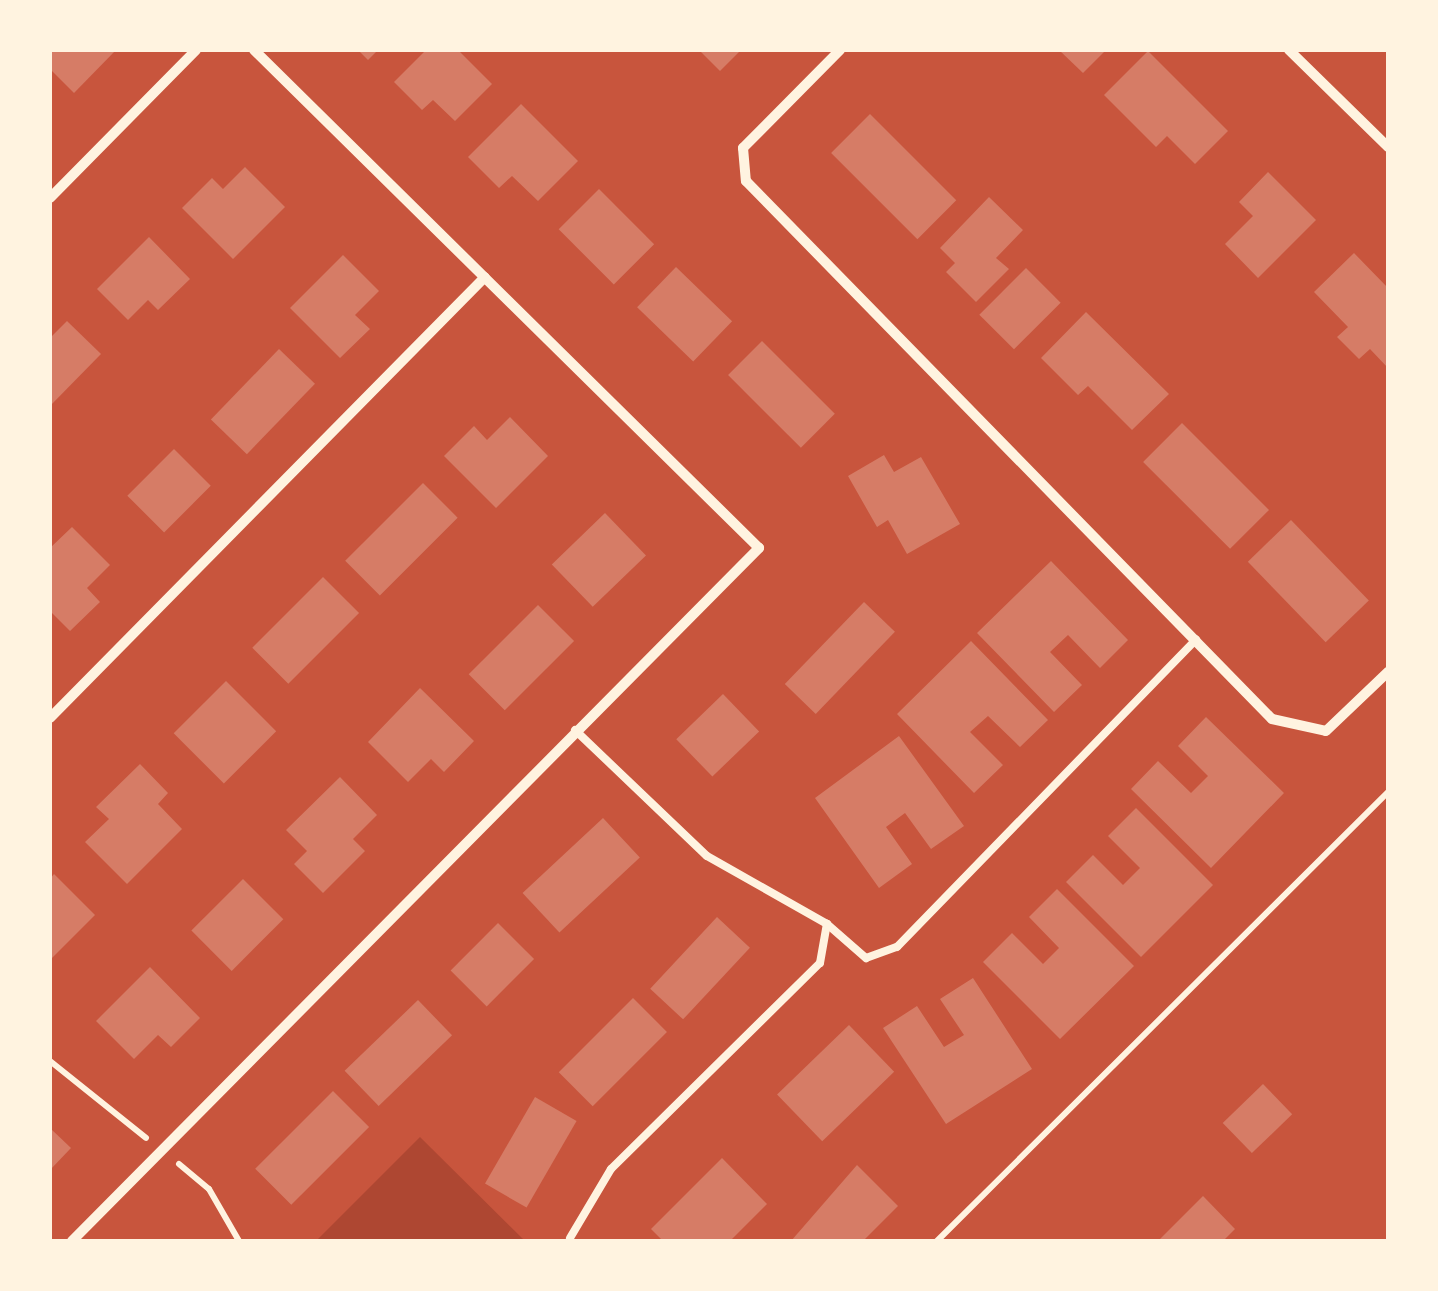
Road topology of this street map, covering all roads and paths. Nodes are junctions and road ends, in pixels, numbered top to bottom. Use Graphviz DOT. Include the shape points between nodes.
graph roads {
  1 [pos="196,50"];
  2 [pos="254,50"];
  3 [pos="840,50"];
  4 [pos="1290,50"];
  5 [pos="1388,147"];
  6 [pos="50,198"];
  7 [pos="485,277"];
  8 [pos="1196,640"];
  9 [pos="1388,672"];
  10 [pos="50,718"];
  11 [pos="575,730"];
  12 [pos="1388,792"];
  13 [pos="827,924"];
  14 [pos="570,1238"];
  15 [pos="72,1241"];
  16 [pos="937,1241"];
  1 -- 6 [label="street"];
  2 -- 7 [label="street"];
  3 -- 8 [label="street" via="743,148 746,180"];
  4 -- 5 [label="street"];
  7 -- 10 [label="street"];
  7 -- 11 [label="street" via="759,548"];
  8 -- 9 [label="street" via="1272,719 1326,731"];
  8 -- 13 [label="lane" via="898,947 866,958"];
  11 -- 13 [label="lane" via="708,856"];
  11 -- 15 [label="street"];
  12 -- 16 [label="path"];
  13 -- 14 [label="lane" via="820,963 610,1169"];
}
